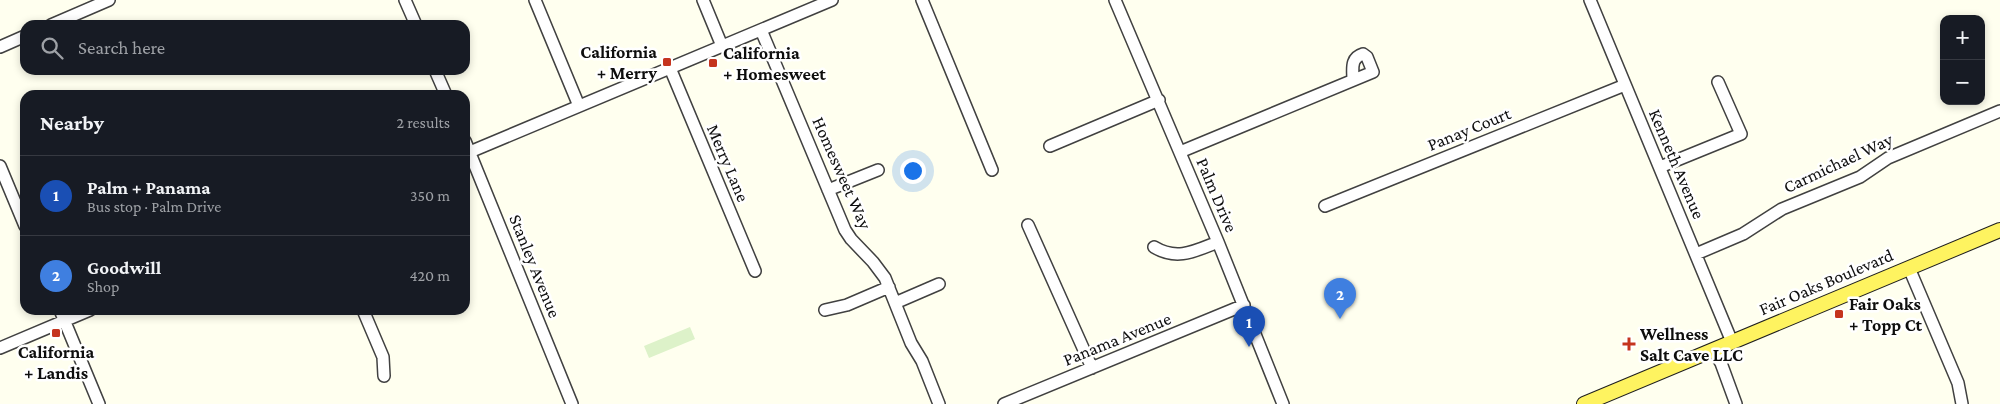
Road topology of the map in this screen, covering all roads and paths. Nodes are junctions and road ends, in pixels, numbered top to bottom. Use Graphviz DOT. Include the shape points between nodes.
graph roads {
  1 [pos="109,0"];
  2 [pos="405,0"];
  3 [pos="535,0"];
  4 [pos="703,0"];
  5 [pos="832,0"];
  6 [pos="922,0"];
  7 [pos="1115,0"];
  8 [pos="1590,0"];
  9 [pos="63,20"];
  10 [pos="414,20"];
  11 [pos="761,30"];
  12 [pos="20,38"];
  13 [pos="722,46"];
  14 [pos="0,47"];
  15 [pos="670,68"];
  16 [pos="437,75"];
  17 [pos="1353,80"];
  18 [pos="1718,82"];
  19 [pos="1625,85"];
  20 [pos="444,90"];
  21 [pos="1159,100"];
  22 [pos="579,106"];
  23 [pos="2000,111"];
  24 [pos="1050,146"];
  25 [pos="470,147"];
  26 [pos="1180,152"];
  27 [pos="470,159"];
  28 [pos="0,166"];
  29 [pos="1660,167"];
  30 [pos="878,170"];
  31 [pos="992,170"];
  32 [pos="828,190"];
  33 [pos="1325,206"];
  34 [pos="20,214"];
  35 [pos="1028,225"];
  36 [pos="2000,230"];
  37 [pos="1218,242"];
  38 [pos="1154,247"];
  39 [pos="1696,254"];
  40 [pos="1909,268"];
  41 [pos="755,271"];
  42 [pos="939,284"];
  43 [pos="889,287"];
  44 [pos="895,302"];
  45 [pos="1244,305"];
  46 [pos="825,310"];
  47 [pos="62,315"];
  48 [pos="366,315"];
  49 [pos="1732,342"];
  50 [pos="0,348"];
  51 [pos="1713,350"];
  52 [pos="1092,368"];
  53 [pos="384,376"];
  54 [pos="99,404"];
  55 [pos="572,404"];
  56 [pos="939,404"];
  57 [pos="1004,404"];
  58 [pos="1283,404"];
  59 [pos="1584,404"];
  60 [pos="1736,404"];
  61 [pos="1962,404"];
  1 -- 9 [label="street"];
  2 -- 10 [label="street"];
  3 -- 22 [label="street"];
  4 -- 13 [label="street"];
  5 -- 11 [label="street"];
  6 -- 31 [label="street"];
  7 -- 21 [label="street, Palm Drive"];
  8 -- 19 [label="street, Kenneth Avenue"];
  11 -- 13 [label="street"];
  11 -- 32 [label="street, Homesweet Way"];
  12 -- 14 [label="street"];
  13 -- 15 [label="street"];
  15 -- 22 [label="street"];
  15 -- 41 [label="street, Merry Lane"];
  16 -- 20 [label="street"];
  17 -- 26 [label="street"];
  18 -- 29 [label="street" via="1741,134"];
  19 -- 29 [label="street, Kenneth Avenue"];
  19 -- 33 [label="street, Panay Court"];
  21 -- 24 [label="street"];
  21 -- 26 [label="street, Palm Drive"];
  22 -- 25 [label="street"];
  23 -- 39 [label="street, Carmichael Way" via="1888,158 1860,177 1782,209 1742,234"];
  26 -- 37 [label="street, Palm Drive"];
  27 -- 55 [label="street, Stanley Avenue"];
  28 -- 34 [label="street"];
  29 -- 39 [label="street, Kenneth Avenue"];
  30 -- 32 [label="street"];
  32 -- 43 [label="street, Homesweet Way" via="848,235 880,269"];
  35 -- 52 [label="street"];
  36 -- 40 [label="main road, Fair Oaks Boulevard"];
  37 -- 38 [label="street" via="1182,255"];
  37 -- 45 [label="street, Palm Drive"];
  39 -- 49 [label="street, Kenneth Avenue"];
  40 -- 49 [label="main road, Fair Oaks Boulevard"];
  40 -- 61 [label="street" via="1958,383"];
  42 -- 44 [label="street"];
  43 -- 44 [label="street, Homesweet Way"];
  43 -- 46 [label="street" via="847,305"];
  44 -- 56 [label="street, Homesweet Way"];
  45 -- 52 [label="street, Panama Avenue"];
  45 -- 58 [label="street, Palm Drive"];
  47 -- 50 [label="street"];
  47 -- 54 [label="street"];
  48 -- 53 [label="street" via="383,357"];
  49 -- 51 [label="main road, Fair Oaks Boulevard"];
  51 -- 59 [label="main road, Fair Oaks Boulevard"];
  51 -- 60 [label="street"];
  52 -- 57 [label="street, Panama Avenue"];
}
